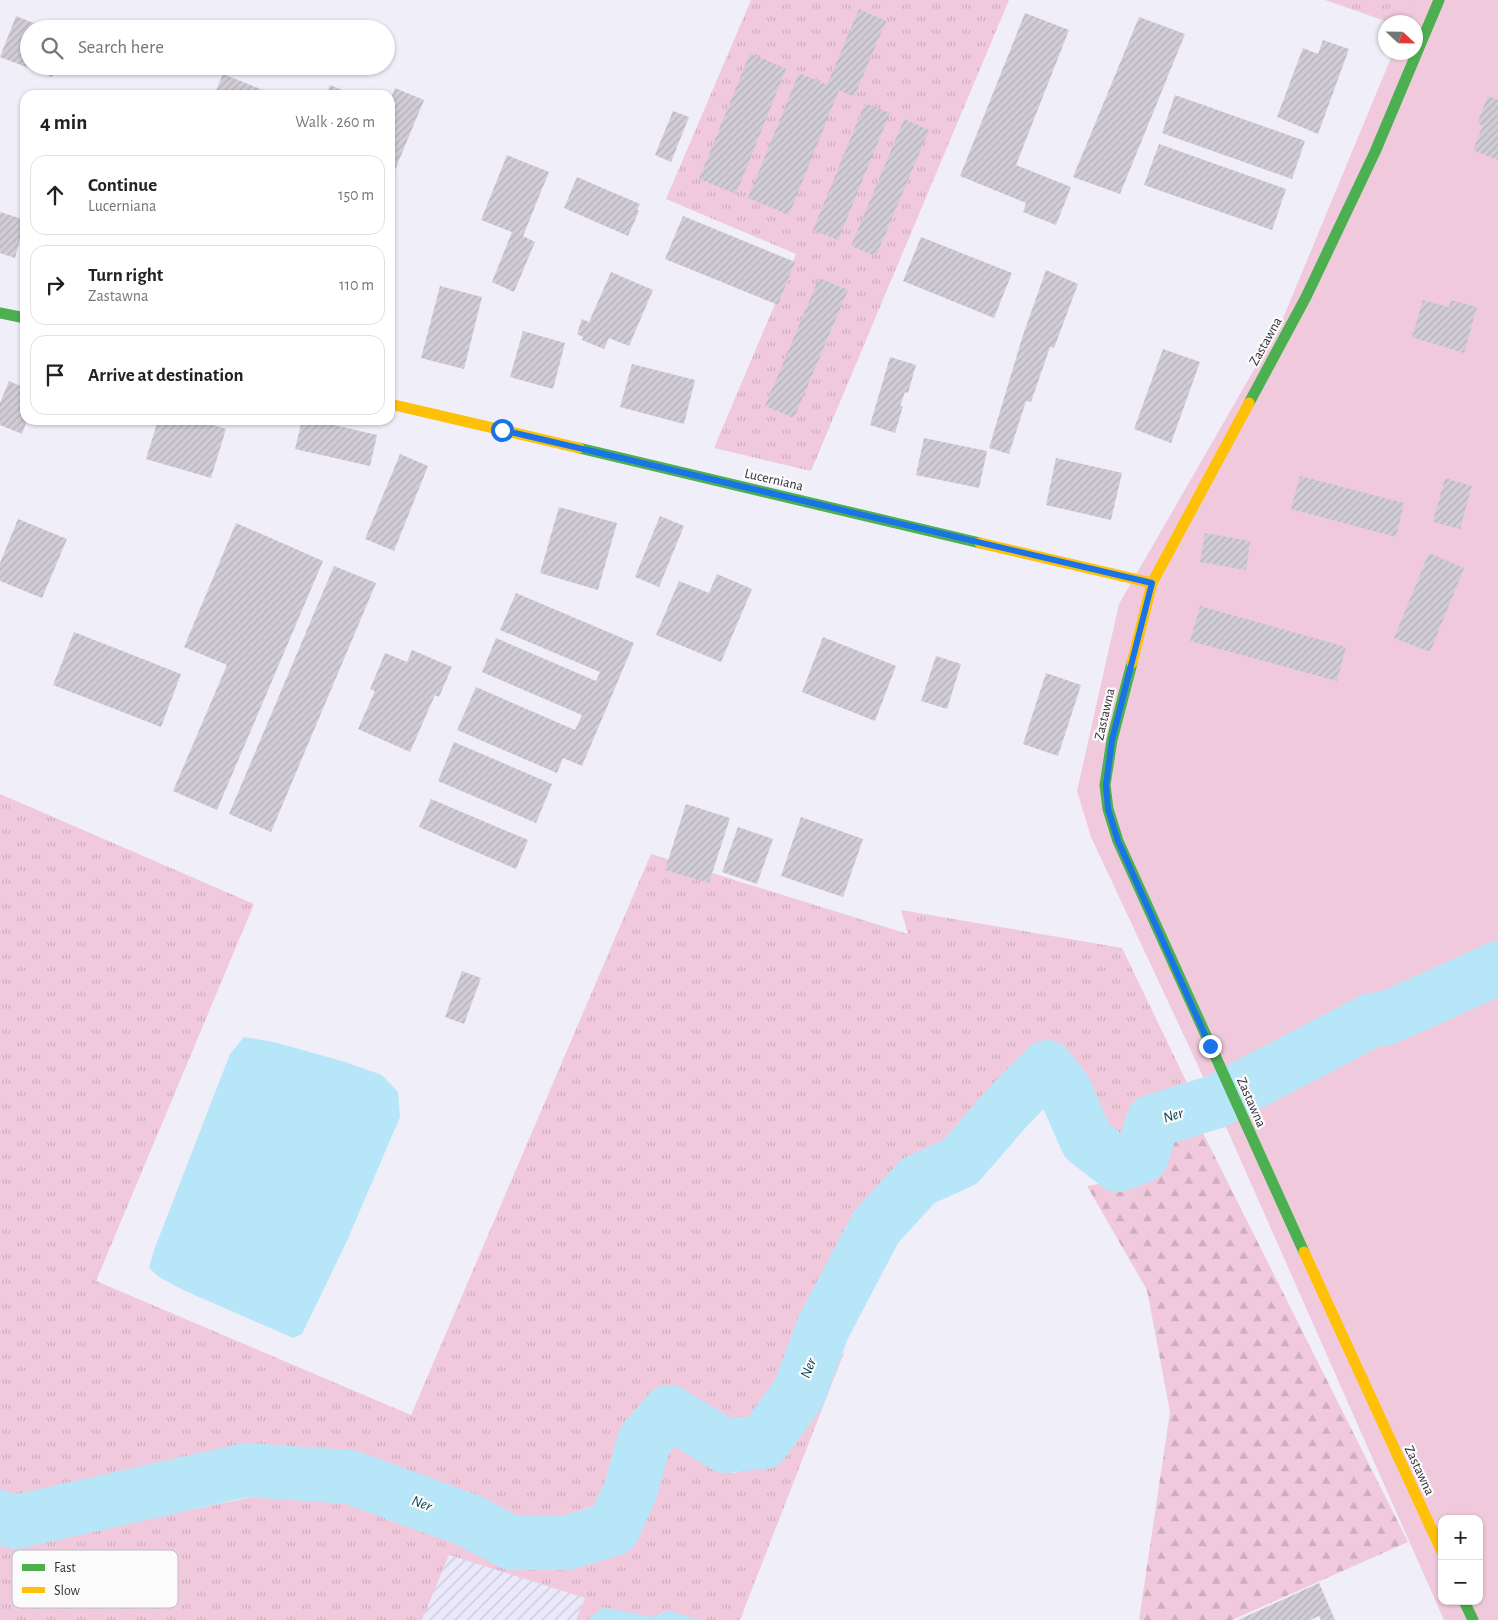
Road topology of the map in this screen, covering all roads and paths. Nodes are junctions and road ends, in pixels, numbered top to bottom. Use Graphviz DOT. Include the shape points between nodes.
graph roads {
  1 [pos="1439,0"];
  2 [pos="0,313"];
  3 [pos="20,317"];
  4 [pos="395,405"];
  5 [pos="1152,583"];
  6 [pos="1438,1543"];
  7 [pos="1466,1605"];
  8 [pos="1473,1620"];
  1 -- 5 [label="street, Zastawna" via="1375,152 1306,297"];
  2 -- 3 [label="street"];
  4 -- 5 [label="street, Lucerniana"];
  5 -- 6 [label="street, Zastawna" via="1112,740 1106,785 1108,809 1118,841 1249,1134"];
  7 -- 8 [label="street"];
}
